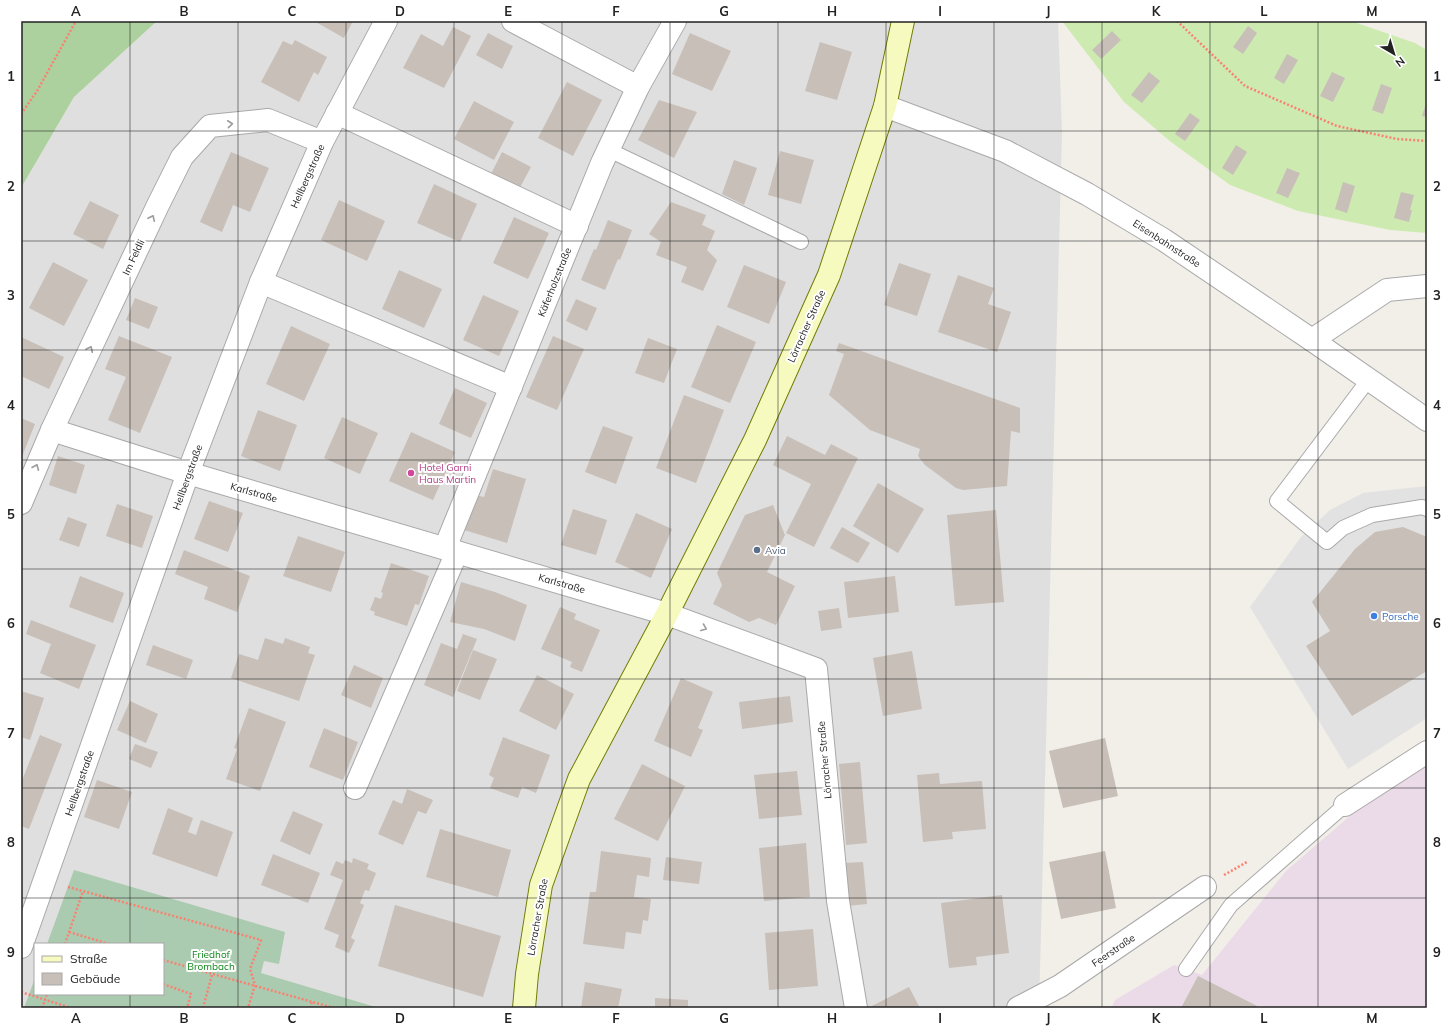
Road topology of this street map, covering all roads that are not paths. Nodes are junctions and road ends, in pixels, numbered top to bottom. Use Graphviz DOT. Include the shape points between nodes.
graph roads {
  1 [pos="386,21"];
  2 [pos="513,21"];
  3 [pos="675,21"];
  4 [pos="902,21"];
  5 [pos="638,87"];
  6 [pos="885,106"];
  7 [pos="337,113"];
  8 [pos="322,142"];
  9 [pos="609,150"];
  10 [pos="577,226"];
  11 [pos="801,242"];
  12 [pos="261,282"];
  13 [pos="1427,286"];
  14 [pos="1312,340"];
  15 [pos="1369,379"];
  16 [pos="511,386"];
  17 [pos="1427,420"];
  18 [pos="52,430"];
  19 [pos="188,473"];
  20 [pos="21,503"];
  21 [pos="1427,509"];
  22 [pos="451,550"];
  23 [pos="667,614"];
  24 [pos="1427,752"];
  25 [pos="355,788"];
  26 [pos="1345,805"];
  27 [pos="1205,887"];
  28 [pos="21,947"];
  29 [pos="1186,970"];
  30 [pos="524,1008"];
  31 [pos="856,1008"];
  32 [pos="1018,1008"];
  1 -- 7 [label="street, Hellbergstraße"];
  2 -- 5 [label="street"];
  3 -- 5 [label="street, Käferholzstraße"];
  4 -- 6 [label="main road, Lörracher Straße"];
  5 -- 9 [label="street, Käferholzstraße"];
  6 -- 14 [label="street, Eisenbahnstraße" via="1005,152 1087,194 1164,240"];
  6 -- 23 [label="main road, Lörracher Straße" via="829,275 755,440"];
  7 -- 8 [label="street, Hellbergstraße"];
  7 -- 10 [label="street"];
  8 -- 12 [label="street, Hellbergstraße"];
  18 -- 8 [label="street, Im Feldli, one-way" via="182,157 210,126 268,120"];
  9 -- 10 [label="street, Käferholzstraße"];
  9 -- 11 [label="lane"];
  10 -- 16 [label="street, Käferholzstraße"];
  12 -- 16 [label="street"];
  12 -- 19 [label="street, Hellbergstraße"];
  13 -- 14 [label="street" via="1387,290"];
  14 -- 15 [label="street, Eisenbahnstraße"];
  15 -- 17 [label="street, Eisenbahnstraße"];
  15 -- 21 [label="lane" via="1277,501 1327,542 1343,528 1372,515 1422,507"];
  16 -- 22 [label="street, Käferholzstraße"];
  18 -- 19 [label="street, Karlstraße"];
  20 -- 18 [label="street, Im Feldli, one-way"];
  19 -- 22 [label="street, Karlstraße"];
  19 -- 28 [label="street, Hellbergstraße"];
  22 -- 23 [label="street, Karlstraße"];
  22 -- 25 [label="street"];
  23 -- 30 [label="main road, Lörracher Straße" via="579,779 541,885"];
  23 -- 31 [label="street, Lörracher Straße, one-way" via="816,669 838,901"];
  24 -- 26 [label="street"];
  26 -- 29 [label="lane" via="1231,905"];
  27 -- 32 [label="street, Feerstraße" via="1060,986"];
}
